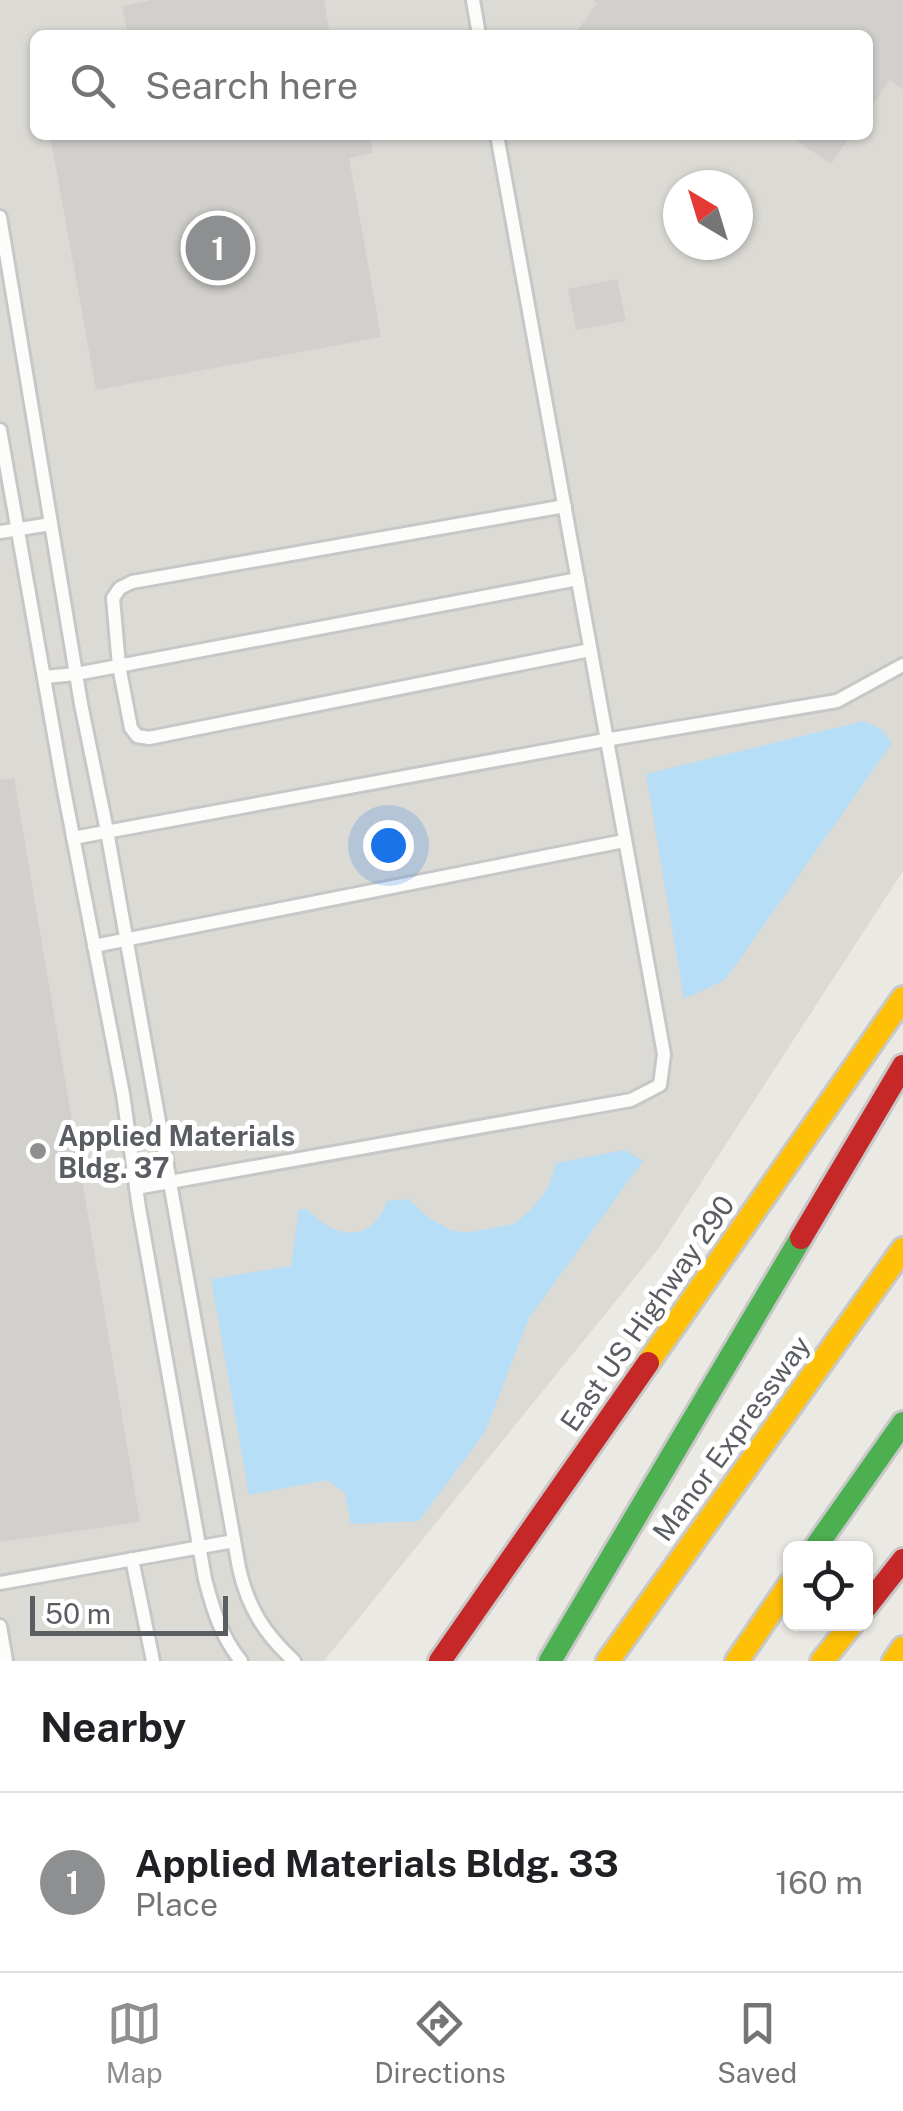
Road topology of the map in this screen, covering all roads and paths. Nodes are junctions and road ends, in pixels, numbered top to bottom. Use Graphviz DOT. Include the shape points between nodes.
graph roads {
  1 [pos="472,0"];
  2 [pos="478,30"];
  3 [pos="498,140"];
  4 [pos="0,218"];
  5 [pos="0,430"];
  6 [pos="564,506"];
  7 [pos="51,524"];
  8 [pos="19,529"];
  9 [pos="0,532"];
  10 [pos="578,579"];
  11 [pos="590,650"];
  12 [pos="903,665"];
  13 [pos="119,666"];
  14 [pos="76,674"];
  15 [pos="45,677"];
  16 [pos="606,740"];
  17 [pos="107,831"];
  18 [pos="74,838"];
  19 [pos="624,841"];
  20 [pos="127,941"];
  21 [pos="94,946"];
  22 [pos="903,998"];
  23 [pos="903,1066"];
  24 [pos="170,1182"];
  25 [pos="136,1188"];
  26 [pos="903,1249"];
  27 [pos="903,1423"];
  28 [pos="234,1540"];
  29 [pos="821,1541"];
  30 [pos="199,1546"];
  31 [pos="132,1559"];
  32 [pos="903,1560"];
  33 [pos="0,1583"];
  34 [pos="783,1594"];
  35 [pos="873,1598"];
  36 [pos="0,1626"];
  37 [pos="846,1631"];
  38 [pos="903,1648"];
  39 [pos="6,1661"];
  40 [pos="154,1661"];
  41 [pos="241,1661"];
  42 [pos="294,1661"];
  43 [pos="440,1661"];
  44 [pos="550,1661"];
  45 [pos="608,1661"];
  46 [pos="737,1661"];
  47 [pos="822,1661"];
  48 [pos="894,1661"];
  1 -- 2 [label="lane"];
  3 -- 6 [label="lane"];
  4 -- 7 [label="lane"];
  5 -- 8 [label="lane"];
  6 -- 10 [label="lane"];
  6 -- 13 [label="lane" via="132,582 113,598"];
  7 -- 8 [label="lane"];
  7 -- 14 [label="lane"];
  8 -- 9 [label="lane"];
  8 -- 15 [label="lane"];
  10 -- 11 [label="lane"];
  10 -- 13 [label="lane"];
  11 -- 13 [label="lane" via="150,738 130,728"];
  11 -- 16 [label="lane"];
  12 -- 16 [label="lane" via="838,702"];
  13 -- 14 [label="lane"];
  14 -- 15 [label="lane"];
  14 -- 17 [label="lane"];
  15 -- 18 [label="lane"];
  16 -- 17 [label="lane"];
  16 -- 19 [label="lane"];
  17 -- 18 [label="lane"];
  17 -- 20 [label="lane"];
  18 -- 21 [label="lane"];
  19 -- 20 [label="lane"];
  19 -- 24 [label="lane" via="664,1054 660,1085 631,1100"];
  20 -- 21 [label="lane"];
  20 -- 24 [label="lane"];
  21 -- 25 [label="lane"];
  22 -- 43 [label="main road, East US Highway 290"];
  23 -- 44 [label="main road"];
  24 -- 25 [label="lane"];
  24 -- 28 [label="lane"];
  25 -- 30 [label="lane"];
  26 -- 45 [label="main road, Manor Expressway"];
  27 -- 29 [label="main road"];
  28 -- 30 [label="lane"];
  28 -- 42 [label="lane" via="244,1592 275,1644"];
  30 -- 31 [label="lane"];
  30 -- 41 [label="lane" via="218,1624"];
  31 -- 33 [label="lane"];
  31 -- 40 [label="lane"];
  32 -- 35 [label="main road"];
  34 -- 46 [label="main road"];
  36 -- 39 [label="lane"];
  37 -- 47 [label="main road"];
  38 -- 48 [label="main road"];
}
